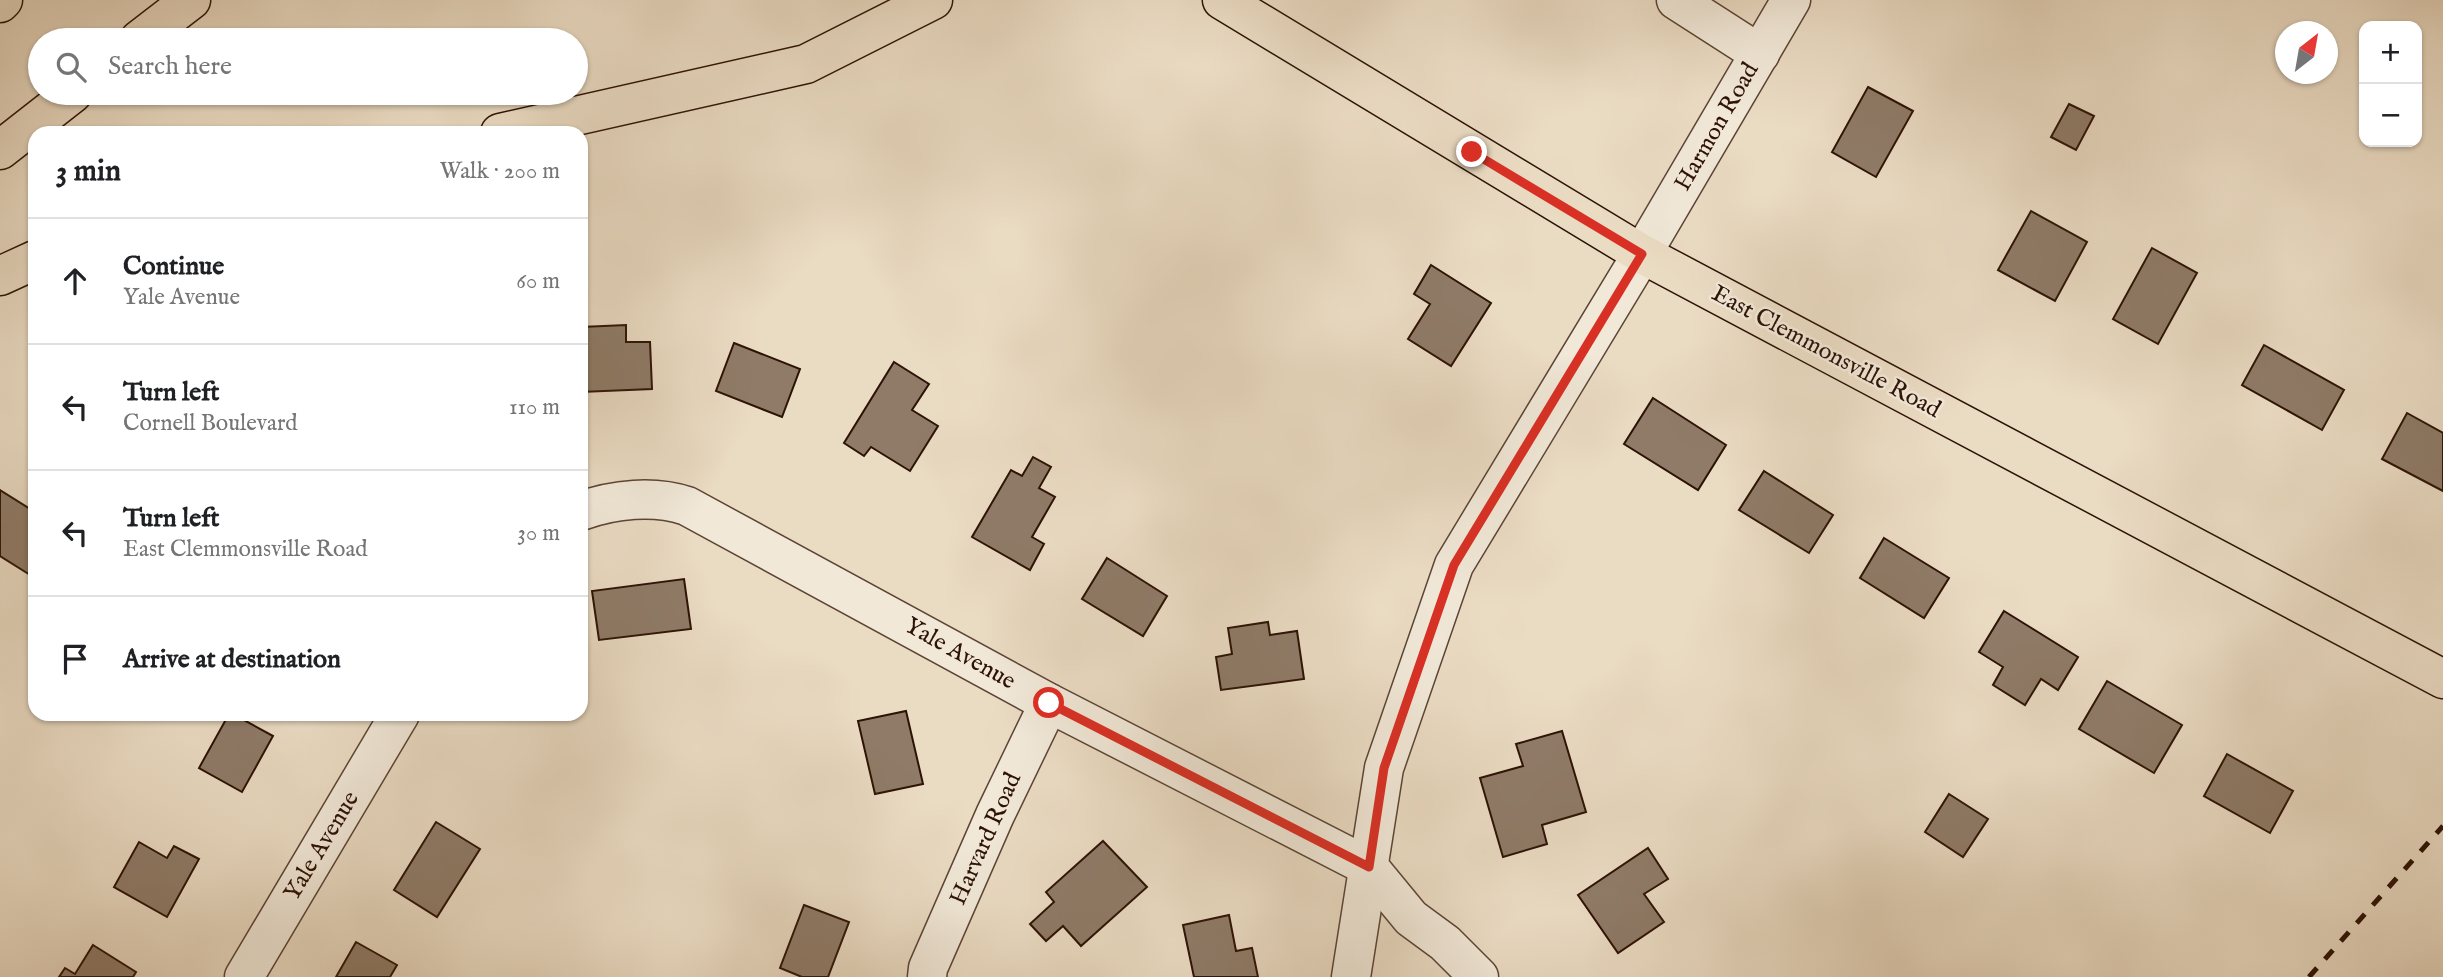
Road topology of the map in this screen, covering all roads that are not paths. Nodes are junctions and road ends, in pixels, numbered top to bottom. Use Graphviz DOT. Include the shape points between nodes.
graph roads {
  1 [pos="191,0"];
  2 [pos="933,0"];
  3 [pos="1222,0"];
  4 [pos="1676,0"];
  5 [pos="1791,0"];
  6 [pos="155,28"];
  7 [pos="1760,54"];
  8 [pos="58,105"];
  9 [pos="31,126"];
  10 [pos="531,126"];
  11 [pos="28,128"];
  12 [pos="0,150"];
  13 [pos="1642,254"];
  14 [pos="28,263"];
  15 [pos="0,276"];
  16 [pos="588,508"];
  17 [pos="2430,672"];
  18 [pos="1049,703"];
  19 [pos="396,721"];
  20 [pos="1369,867"];
  21 [pos="244,977"];
  22 [pos="927,977"];
  23 [pos="1351,977"];
  24 [pos="1479,977"];
  1 -- 6 [label="main road"];
  2 -- 10 [label="main road" via="806,64"];
  3 -- 13 [label="main road, East Clemmonsville Road"];
  4 -- 7 [label="street"];
  5 -- 7 [label="street, Harmon Road"];
  7 -- 13 [label="street, Harmon Road"];
  8 -- 9 [label="main road"];
  11 -- 12 [label="main road"];
  13 -- 17 [label="main road, East Clemmonsville Road"];
  13 -- 20 [label="street, Harmon Road" via="1454,565 1384,768"];
  14 -- 15 [label="main road"];
  16 -- 18 [label="street, Yale Avenue" via="632,500 670,500 687,506"];
  18 -- 20 [label="street, Yale Avenue"];
  18 -- 22 [label="street, Harvard Road" via="995,815"];
  19 -- 21 [label="street, Yale Avenue"];
  20 -- 23 [label="street, Harmon Road"];
  20 -- 24 [label="street" via="1411,918"];
}
